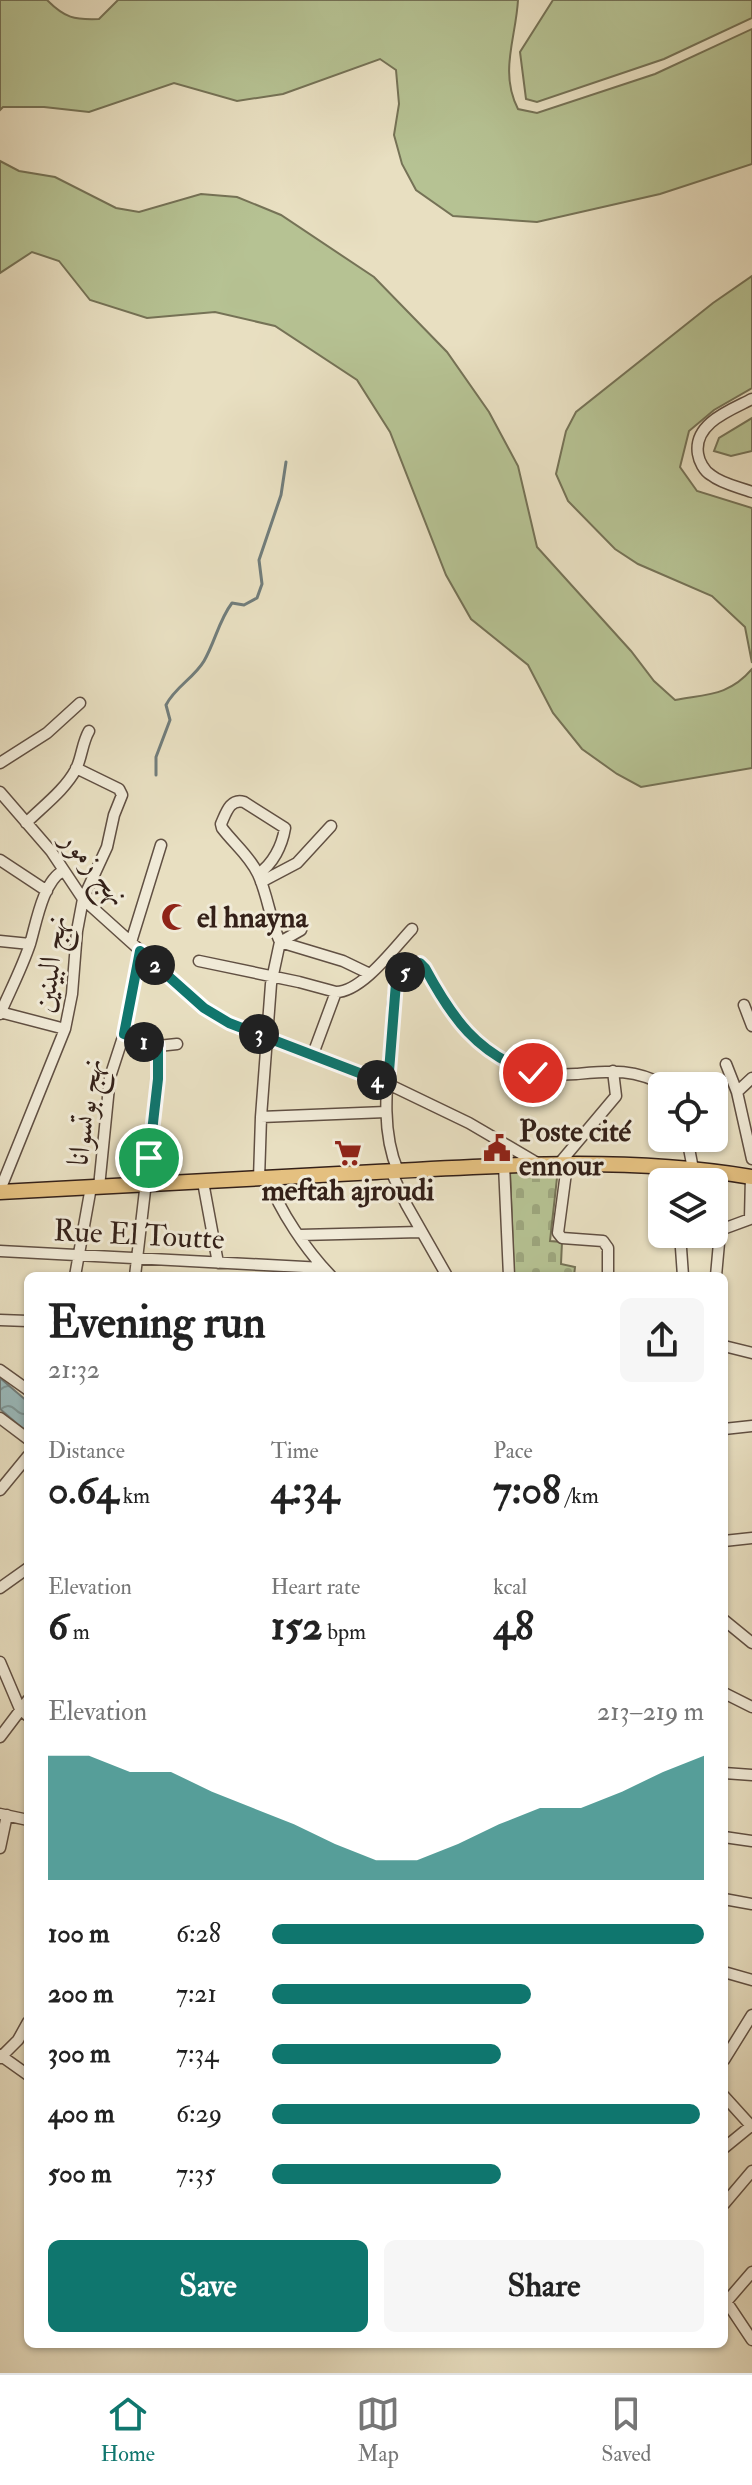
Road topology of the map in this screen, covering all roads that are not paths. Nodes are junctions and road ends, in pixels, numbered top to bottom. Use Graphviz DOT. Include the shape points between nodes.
graph roads {
  1 [pos="752,399"];
  2 [pos="752,492"];
  3 [pos="80,703"];
  4 [pos="89,731"];
  5 [pos="0,763"];
  6 [pos="76,768"];
  7 [pos="0,792"];
  8 [pos="26,823"];
  9 [pos="331,826"];
  10 [pos="161,845"];
  11 [pos="0,860"];
  12 [pos="63,871"];
  13 [pos="259,878"];
  14 [pos="47,891"];
  15 [pos="83,899"];
  16 [pos="412,929"];
  17 [pos="301,930"];
  18 [pos="0,941"];
  19 [pos="131,942"];
  20 [pos="280,942"];
  21 [pos="30,944"];
  22 [pos="140,951"];
  23 [pos="199,961"];
  24 [pos="370,974"];
  25 [pos="272,977"];
  26 [pos="336,992"];
  27 [pos="744,1005"];
  28 [pos="0,1013"];
  29 [pos="752,1026"];
  30 [pos="65,1029"];
  31 [pos="124,1034"];
  32 [pos="269,1037"];
  33 [pos="177,1044"];
  34 [pos="158,1046"];
  35 [pos="313,1054"];
  36 [pos="726,1064"];
  37 [pos="613,1071"];
  38 [pos="648,1078"];
  39 [pos="752,1078"];
  40 [pos="388,1084"];
  41 [pos="737,1092"];
  42 [pos="386,1112"];
  43 [pos="261,1117"];
  44 [pos="748,1120"];
  45 [pos="752,1159"];
  46 [pos="504,1165"];
  47 [pos="541,1165"];
  48 [pos="562,1165"];
  49 [pos="661,1168"];
  50 [pos="394,1171"];
  51 [pos="728,1175"];
  52 [pos="752,1176"];
  53 [pos="263,1178"];
  54 [pos="203,1182"];
  55 [pos="147,1186"];
  56 [pos="95,1187"];
  57 [pos="0,1191"];
  58 [pos="420,1232"];
  59 [pos="300,1235"];
  60 [pos="681,1248"];
  61 [pos="0,1251"];
  62 [pos="79,1256"];
  63 [pos="137,1258"];
  64 [pos="218,1263"];
  65 [pos="248,1271"];
  66 [pos="76,1272"];
  67 [pos="135,1272"];
  68 [pos="327,1272"];
  69 [pos="445,1272"];
  70 [pos="509,1272"];
  71 [pos="608,1272"];
  72 [pos="683,1272"];
  73 [pos="716,1272"];
  74 [pos="0,1320"];
  75 [pos="24,1321"];
  76 [pos="728,1347"];
  77 [pos="752,1353"];
  78 [pos="0,1370"];
  79 [pos="24,1387"];
  80 [pos="0,1418"];
  81 [pos="752,1426"];
  82 [pos="728,1429"];
  83 [pos="24,1436"];
  84 [pos="24,1461"];
  85 [pos="1,1487"];
  86 [pos="752,1538"];
  87 [pos="728,1541"];
  88 [pos="24,1571"];
  89 [pos="16,1576"];
  90 [pos="24,1579"];
  91 [pos="0,1588"];
  92 [pos="728,1623"];
  93 [pos="752,1643"];
  94 [pos="0,1662"];
  95 [pos="728,1695"];
  96 [pos="24,1706"];
  97 [pos="752,1707"];
  98 [pos="24,1709"];
  99 [pos="0,1737"];
  100 [pos="728,1773"];
  101 [pos="752,1775"];
  102 [pos="4,1814"];
  103 [pos="24,1819"];
  104 [pos="728,1838"];
  105 [pos="752,1841"];
  106 [pos="0,1848"];
  107 [pos="728,1900"];
  108 [pos="752,1904"];
  109 [pos="728,1973"];
  110 [pos="752,1980"];
  111 [pos="752,2015"];
  112 [pos="24,2029"];
  113 [pos="728,2054"];
  114 [pos="0,2056"];
  115 [pos="24,2072"];
  116 [pos="728,2100"];
  117 [pos="752,2126"];
  118 [pos="728,2145"];
  119 [pos="752,2171"];
  120 [pos="728,2199"];
  121 [pos="752,2272"];
  122 [pos="728,2296"];
  123 [pos="728,2304"];
  124 [pos="752,2340"];
  1 -- 2 [label="street" via="706,427 697,448 712,477"];
  3 -- 5 [label="street" via="47,733"];
  4 -- 6 [label="street"];
  6 -- 8 [label="street"];
  6 -- 15 [label="street, نهج البينين" via="122,795 107,847"];
  7 -- 8 [label="street, نهج زمور"];
  8 -- 12 [label="street, نهج زمور"];
  9 -- 13 [label="street" via="297,863"];
  10 -- 19 [label="street"];
  11 -- 14 [label="street"];
  12 -- 14 [label="street"];
  12 -- 15 [label="street, نهج زمور"];
  13 -- 13 [label="street" via="248,856 222,828 237,800 285,828 273,860"];
  13 -- 20 [label="street"];
  14 -- 21 [label="street"];
  15 -- 19 [label="street, نهج زمور"];
  15 -- 30 [label="street, نهج البينين"];
  16 -- 24 [label="street"];
  17 -- 20 [label="street"];
  18 -- 21 [label="street"];
  19 -- 22 [label="street, نهج زمور"];
  20 -- 24 [label="street"];
  20 -- 25 [label="street"];
  21 -- 28 [label="street"];
  22 -- 31 [label="street, نهج بوتسوانا"];
  22 -- 32 [label="street, نهج زمور" via="204,1008"];
  23 -- 25 [label="street"];
  24 -- 26 [label="street" via="347,991"];
  25 -- 26 [label="street"];
  25 -- 32 [label="street"];
  26 -- 35 [label="street"];
  27 -- 29 [label="street"];
  28 -- 30 [label="street"];
  30 -- 57 [label="street, نهج البينين"];
  31 -- 34 [label="street"];
  31 -- 56 [label="street, نهج بوتسوانا" via="110,1077"];
  32 -- 35 [label="street, نهج زمور"];
  32 -- 43 [label="street"];
  33 -- 34 [label="street"];
  34 -- 55 [label="street"];
  35 -- 40 [label="street, نهج زمور"];
  36 -- 41 [label="street"];
  37 -- 38 [label="street"];
  37 -- 40 [label="street" via="545,1075 512,1066 459,1024 420,963 396,983"];
  37 -- 48 [label="street" via="616,1096"];
  39 -- 41 [label="street"];
  40 -- 42 [label="street"];
  40 -- 47 [label="street, نهج زمور"];
  41 -- 44 [label="street"];
  42 -- 43 [label="street"];
  42 -- 50 [label="street"];
  43 -- 53 [label="street"];
  44 -- 45 [label="street"];
  46 -- 47 [label="main road"];
  46 -- 50 [label="main road"];
  46 -- 70 [label="street"];
  47 -- 48 [label="main road"];
  48 -- 49 [label="main road"];
  48 -- 71 [label="street" via="558,1233 562,1238 603,1241"];
  50 -- 53 [label="main road"];
  50 -- 58 [label="street"];
  51 -- 52 [label="main road"];
  52 -- 73 [label="street" via="750,1219 720,1232"];
  53 -- 54 [label="main road"];
  53 -- 59 [label="street"];
  54 -- 55 [label="main road"];
  54 -- 64 [label="street"];
  55 -- 56 [label="main road"];
  55 -- 63 [label="street"];
  56 -- 57 [label="main road"];
  56 -- 62 [label="street, نهج بوتسوانا"];
  58 -- 59 [label="street"];
  58 -- 69 [label="street"];
  59 -- 68 [label="street"];
  60 -- 72 [label="street"];
  61 -- 62 [label="street, Rue El Toutte"];
  62 -- 63 [label="street, Rue El Toutte"];
  62 -- 66 [label="street, نهج بوتسوانا"];
  63 -- 64 [label="street, Rue El Toutte"];
  63 -- 67 [label="street"];
  64 -- 65 [label="street, Rue El Toutte"];
  65 -- 68 [label="street, Rue El Toutte"];
  74 -- 75 [label="street"];
  76 -- 77 [label="street"];
  78 -- 79 [label="street"];
  80 -- 83 [label="street"];
  81 -- 82 [label="street"];
  84 -- 85 [label="street"];
  86 -- 87 [label="street"];
  88 -- 89 [label="street"];
  89 -- 90 [label="street"];
  89 -- 91 [label="street"];
  92 -- 93 [label="street"];
  94 -- 96 [label="street"];
  95 -- 97 [label="street"];
  98 -- 99 [label="street"];
  100 -- 101 [label="street"];
  102 -- 103 [label="street"];
  102 -- 106 [label="street"];
  104 -- 105 [label="street"];
  107 -- 108 [label="street"];
  109 -- 110 [label="street"];
  111 -- 113 [label="street"];
  112 -- 114 [label="street"];
  114 -- 115 [label="street"];
  116 -- 117 [label="street"];
  117 -- 118 [label="street"];
  119 -- 120 [label="street"];
  121 -- 122 [label="street"];
  123 -- 124 [label="street"];
}
